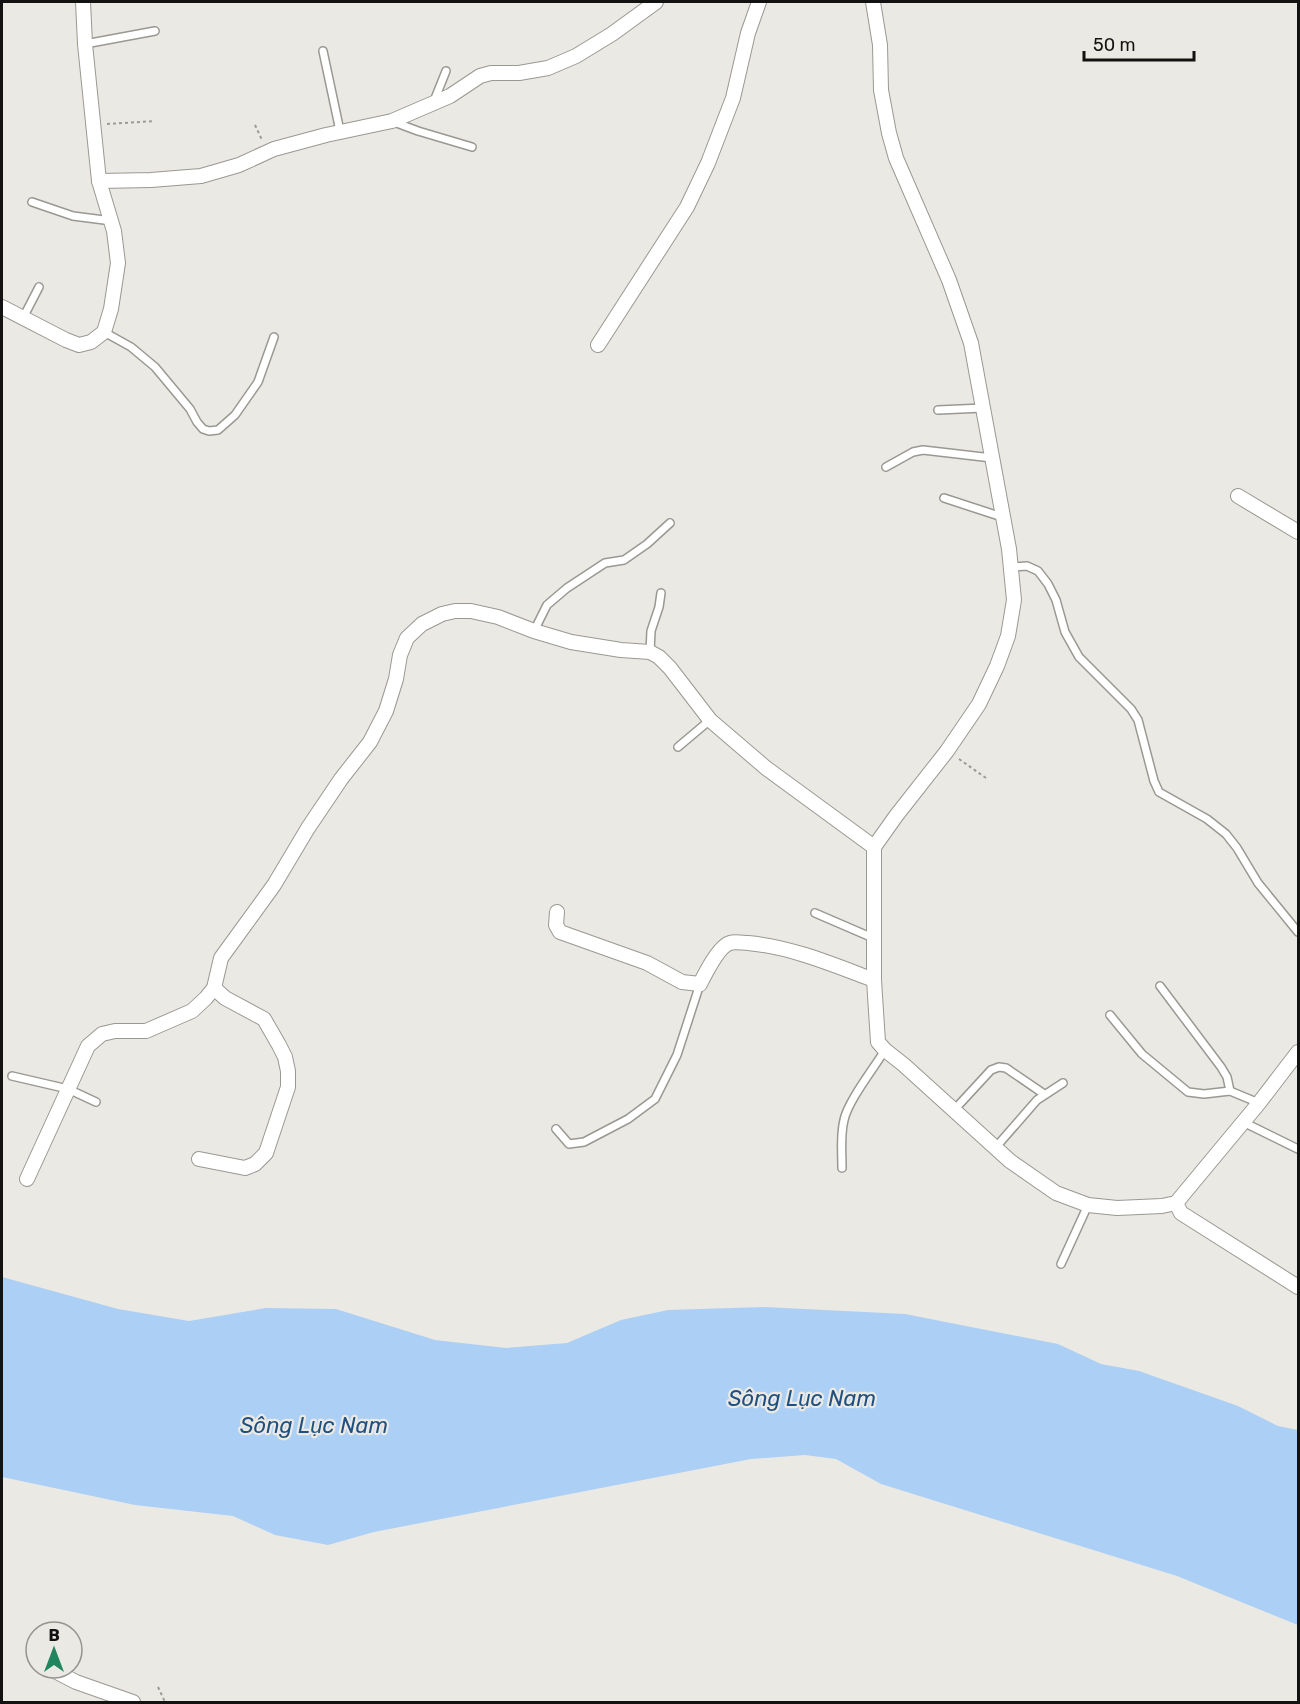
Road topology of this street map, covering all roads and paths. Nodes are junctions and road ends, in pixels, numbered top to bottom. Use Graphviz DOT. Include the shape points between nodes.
graph roads {
  1 [pos="85,2"];
  2 [pos="656,2"];
  3 [pos="759,2"];
  4 [pos="873,2"];
  5 [pos="155,31"];
  6 [pos="85,44"];
  7 [pos="323,51"];
  8 [pos="446,71"];
  9 [pos="433,104"];
  10 [pos="155,121"];
  11 [pos="392,121"];
  12 [pos="93,124"];
  13 [pos="340,131"];
  14 [pos="472,147"];
  15 [pos="99,181"];
  16 [pos="32,202"];
  17 [pos="112,221"];
  18 [pos="39,287"];
  19 [pos="2,307"];
  20 [pos="23,318"];
  21 [pos="104,332"];
  22 [pos="274,337"];
  23 [pos="598,345"];
  24 [pos="983,408"];
  25 [pos="938,410"];
  26 [pos="992,458"];
  27 [pos="886,467"];
  28 [pos="1238,496"];
  29 [pos="944,498"];
  30 [pos="1002,517"];
  31 [pos="670,523"];
  32 [pos="1299,532"];
  33 [pos="1011,567"];
  34 [pos="662,593"];
  35 [pos="534,631"];
  36 [pos="650,652"];
  37 [pos="710,720"];
  38 [pos="678,747"];
  39 [pos="947,751"];
  40 [pos="986,778"];
  41 [pos="874,846"];
  42 [pos="557,912"];
  43 [pos="815,913"];
  44 [pos="1299,932"];
  45 [pos="876,939"];
  46 [pos="874,980"];
  47 [pos="700,984"];
  48 [pos="1160,986"];
  49 [pos="214,988"];
  50 [pos="1110,1015"];
  51 [pos="885,1050"];
  52 [pos="1299,1052"];
  53 [pos="12,1076"];
  54 [pos="1063,1083"];
  55 [pos="68,1089"];
  56 [pos="1230,1091"];
  57 [pos="1044,1094"];
  58 [pos="96,1102"];
  59 [pos="1259,1103"];
  60 [pos="954,1110"];
  61 [pos="1243,1122"];
  62 [pos="556,1129"];
  63 [pos="996,1147"];
  64 [pos="1299,1149"];
  65 [pos="199,1159"];
  66 [pos="842,1168"];
  67 [pos="27,1179"];
  68 [pos="1176,1203"];
  69 [pos="1088,1205"];
  70 [pos="1061,1264"];
  71 [pos="1299,1287"];
  72 [pos="72,1680"];
  73 [pos="158,1687"];
  74 [pos="133,1702"];
  75 [pos="165,1702"];
  1 -- 6 [label="street"];
  2 -- 9 [label="street" via="576,56 548,68 480,76"];
  3 -- 23 [label="street" via="733,98 708,163 687,207"];
  4 -- 24 [label="street" via="889,133 971,343"];
  5 -- 6 [label="lane"];
  6 -- 12 [label="street"];
  7 -- 13 [label="lane"];
  8 -- 9 [label="lane"];
  9 -- 11 [label="street"];
  10 -- 12 [label="path"];
  11 -- 13 [label="street"];
  11 -- 14 [label="lane"];
  12 -- 15 [label="street"];
  13 -- 15 [label="street" via="274,149 201,176"];
  15 -- 17 [label="street"];
  16 -- 17 [label="lane" via="73,216"];
  17 -- 21 [label="street" via="118,263"];
  18 -- 20 [label="lane"];
  19 -- 20 [label="street"];
  20 -- 21 [label="street" via="79,345 92,342"];
  21 -- 22 [label="lane" via="155,367 197,422 209,431 218,430 235,415 258,382"];
  24 -- 25 [label="lane"];
  24 -- 26 [label="street"];
  26 -- 27 [label="lane" via="923,450"];
  26 -- 30 [label="street"];
  28 -- 32 [label="street"];
  29 -- 30 [label="lane"];
  30 -- 33 [label="street"];
  31 -- 35 [label="lane" via="624,560 605,563 567,588 547,605"];
  33 -- 39 [label="street" via="1014,600 1008,636 979,704"];
  33 -- 44 [label="lane" via="1027,566 1038,571 1052,592 1065,632 1079,657 1131,709 1138,720 1159,792 1226,834 1258,883"];
  34 -- 36 [label="lane" via="651,631"];
  35 -- 36 [label="street" via="571,642"];
  35 -- 49 [label="street" via="498,617 455,611 422,624 407,639 386,711 370,742 221,958"];
  36 -- 37 [label="street" via="670,668"];
  37 -- 38 [label="lane"];
  37 -- 41 [label="street" via="766,768"];
  39 -- 40 [label="path"];
  39 -- 41 [label="street"];
  41 -- 45 [label="street"];
  42 -- 47 [label="street" via="556,926 560,932 647,963 682,982"];
  43 -- 45 [label="lane"];
  45 -- 46 [label="street"];
  46 -- 47 [label="street" via="818,959 737,942 721,949"];
  46 -- 51 [label="street" via="878,1042"];
  47 -- 62 [label="lane" via="677,1056 655,1099 628,1119 584,1142 569,1144"];
  48 -- 56 [label="lane" via="1227,1077"];
  49 -- 55 [label="street" via="192,1011 146,1031 102,1034 88,1046"];
  49 -- 65 [label="street" via="264,1019 285,1057 288,1087 266,1153 255,1164 245,1168"];
  50 -- 56 [label="lane" via="1142,1054 1188,1092"];
  51 -- 60 [label="street"];
  51 -- 66 [label="lane" via="844,1118"];
  52 -- 59 [label="street"];
  53 -- 55 [label="lane"];
  54 -- 57 [label="lane"];
  55 -- 58 [label="lane"];
  55 -- 67 [label="street"];
  56 -- 59 [label="lane"];
  57 -- 60 [label="lane" via="999,1067 991,1070"];
  57 -- 63 [label="lane"];
  59 -- 61 [label="street"];
  60 -- 63 [label="street"];
  61 -- 64 [label="lane"];
  61 -- 68 [label="street"];
  63 -- 69 [label="street" via="1056,1193"];
  68 -- 69 [label="street" via="1117,1208"];
  68 -- 71 [label="street" via="1181,1213"];
  69 -- 70 [label="lane"];
  72 -- 74 [label="street"];
  73 -- 75 [label="path"];
}
